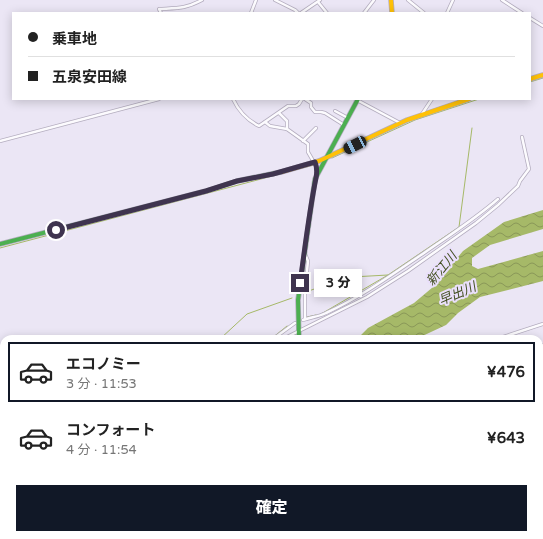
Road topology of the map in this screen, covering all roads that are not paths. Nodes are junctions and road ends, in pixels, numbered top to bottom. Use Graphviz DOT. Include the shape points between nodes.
graph roads {
  1 [pos="202,0"];
  2 [pos="256,0"];
  3 [pos="275,0"];
  4 [pos="374,0"];
  5 [pos="391,0"];
  6 [pos="408,0"];
  7 [pos="453,0"];
  8 [pos="502,0"];
  9 [pos="319,1"];
  10 [pos="161,12"];
  11 [pos="251,12"];
  12 [pos="297,12"];
  13 [pos="301,12"];
  14 [pos="326,12"];
  15 [pos="365,12"];
  16 [pos="392,12"];
  17 [pos="423,12"];
  18 [pos="447,12"];
  19 [pos="520,12"];
  20 [pos="531,19"];
  21 [pos="543,26"];
  22 [pos="543,75"];
  23 [pos="531,79"];
  24 [pos="155,100"];
  25 [pos="234,100"];
  26 [pos="301,100"];
  27 [pos="306,100"];
  28 [pos="357,100"];
  29 [pos="359,100"];
  30 [pos="431,100"];
  31 [pos="466,100"];
  32 [pos="335,111"];
  33 [pos="279,113"];
  34 [pos="422,114"];
  35 [pos="348,118"];
  36 [pos="265,122"];
  37 [pos="400,123"];
  38 [pos="344,125"];
  39 [pos="316,128"];
  40 [pos="287,129"];
  41 [pos="522,138"];
  42 [pos="303,140"];
  43 [pos="0,141"];
  44 [pos="326,159"];
  45 [pos="315,162"];
  46 [pos="316,177"];
  47 [pos="498,199"];
  48 [pos="0,244"];
  49 [pos="304,254"];
  50 [pos="295,323"];
  51 [pos="543,324"];
  52 [pos="299,331"];
  53 [pos="278,335"];
  54 [pos="291,335"];
  55 [pos="299,335"];
  56 [pos="509,335"];
  1 -- 10 [label="street" via="181,9 159,8"];
  2 -- 11 [label="street"];
  3 -- 12 [label="street"];
  4 -- 15 [label="street"];
  5 -- 16 [label="street"];
  6 -- 17 [label="street"];
  7 -- 18 [label="street"];
  8 -- 19 [label="street"];
  9 -- 13 [label="street"];
  9 -- 14 [label="street"];
  20 -- 21 [label="street"];
  22 -- 23 [label="street"];
  24 -- 43 [label="street"];
  25 -- 36 [label="street" via="251,122 259,126"];
  26 -- 33 [label="street" via="296,106 288,106"];
  27 -- 38 [label="street" via="315,112 324,113"];
  28 -- 35 [label="street"];
  29 -- 37 [label="street"];
  30 -- 34 [label="street"];
  31 -- 34 [label="street"];
  32 -- 35 [label="street"];
  33 -- 36 [label="street"];
  33 -- 40 [label="street" via="287,121"];
  34 -- 37 [label="street"];
  35 -- 38 [label="street"];
  36 -- 40 [label="street" via="270,126"];
  37 -- 44 [label="street"];
  38 -- 44 [label="street"];
  39 -- 42 [label="street"];
  40 -- 42 [label="street"];
  41 -- 52 [label="street" via="529,169 518,186 498,206 367,297"];
  42 -- 45 [label="street"];
  44 -- 45 [label="street"];
  44 -- 46 [label="street"];
  45 -- 46 [label="street"];
  45 -- 48 [label="street"];
  46 -- 49 [label="street"];
  47 -- 49 [label="street" via="484,212 356,297 313,319 304,320 308,261"];
  49 -- 52 [label="street" via="298,300"];
  50 -- 53 [label="street"];
  51 -- 56 [label="street"];
  52 -- 54 [label="street"];
  52 -- 55 [label="street"];
}
